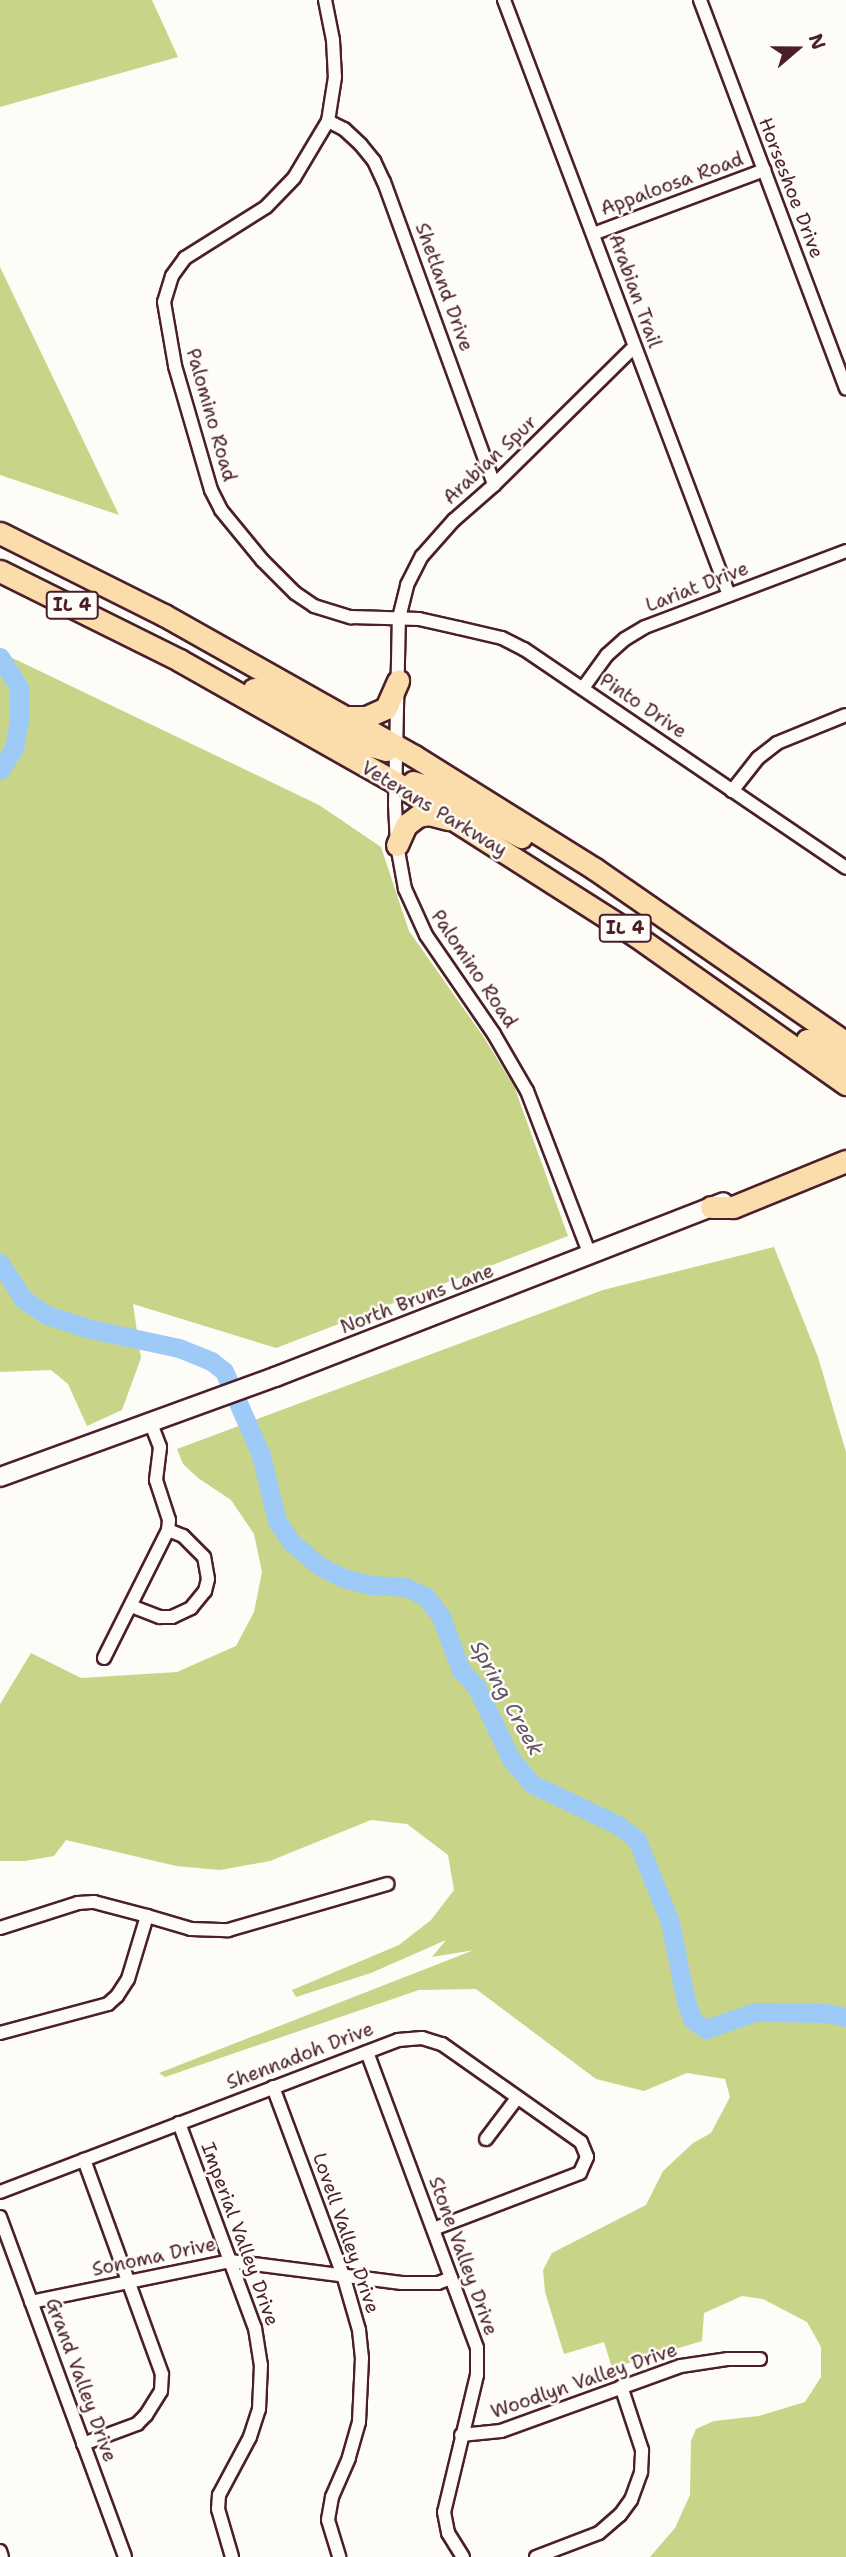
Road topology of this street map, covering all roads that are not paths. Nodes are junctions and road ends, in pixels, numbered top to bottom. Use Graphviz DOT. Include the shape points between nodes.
graph roads {
  1 [pos="324,0"];
  2 [pos="504,0"];
  3 [pos="700,0"];
  4 [pos="328,121"];
  5 [pos="764,170"];
  6 [pos="593,234"];
  7 [pos="634,347"];
  8 [pos="846,389"];
  9 [pos="494,485"];
  10 [pos="0,533"];
  11 [pos="846,551"];
  12 [pos="0,571"];
  13 [pos="729,595"];
  14 [pos="399,618"];
  15 [pos="143,642"];
  16 [pos="398,681"];
  17 [pos="583,688"];
  18 [pos="846,715"];
  19 [pos="348,717"];
  20 [pos="398,747"];
  21 [pos="396,783"];
  22 [pos="732,791"];
  23 [pos="461,824"];
  24 [pos="397,845"];
  25 [pos="846,868"];
  26 [pos="661,913"];
  27 [pos="702,981"];
  28 [pos="724,997"];
  29 [pos="846,1043"];
  30 [pos="846,1065"];
  31 [pos="846,1084"];
  32 [pos="846,1094"];
  33 [pos="844,1154"];
  34 [pos="711,1207"];
  35 [pos="590,1255"];
  36 [pos="151,1423"];
  37 [pos="0,1477"];
  38 [pos="168,1530"];
  39 [pos="131,1606"];
  40 [pos="104,1658"];
  41 [pos="387,1884"];
  42 [pos="147,1916"];
  43 [pos="0,1928"];
  44 [pos="0,2033"];
  45 [pos="367,2052"];
  46 [pos="273,2087"];
  47 [pos="517,2098"];
  48 [pos="179,2123"];
  49 [pos="486,2139"];
  50 [pos="84,2160"];
  51 [pos="0,2192"];
  52 [pos="0,2217"];
  53 [pos="433,2229"];
  54 [pos="229,2261"];
  55 [pos="344,2278"];
  56 [pos="451,2278"];
  57 [pos="130,2281"];
  58 [pos="31,2302"];
  59 [pos="760,2359"];
  60 [pos="621,2386"];
  61 [pos="461,2435"];
  62 [pos="83,2444"];
  63 [pos="0,2551"];
  64 [pos="2,2557"];
  65 [pos="125,2557"];
  66 [pos="232,2557"];
  67 [pos="339,2557"];
  68 [pos="463,2557"];
  69 [pos="536,2557"];
  1 -- 4 [label="street, Palomino Road" via="335,77"];
  2 -- 6 [label="street, Arabian Trail"];
  3 -- 5 [label="street, Horseshoe Drive"];
  4 -- 9 [label="street, Shetland Drive" via="361,145 384,182"];
  4 -- 14 [label="street, Palomino Road" via="294,178 266,207 185,258 167,289 165,317 211,490 240,536 295,593 314,606 351,617"];
  5 -- 6 [label="street, Appaloosa Road"];
  5 -- 8 [label="street, Horseshoe Drive"];
  6 -- 7 [label="street, Arabian Trail"];
  7 -- 9 [label="street, Arabian Spur"];
  7 -- 13 [label="street, Arabian Trail"];
  9 -- 14 [label="street, Arabian Spur" via="422,556 407,585"];
  10 -- 19 [label="highway, Veterans Parkway / IL 4" via="164,615"];
  11 -- 13 [label="street, Lariat Drive"];
  12 -- 15 [label="highway, Veterans Parkway / IL 4"];
  13 -- 17 [label="street, Lariat Drive" via="625,639"];
  14 -- 16 [label="street, Palomino Road"];
  14 -- 17 [label="street, Pinto Drive" via="502,638"];
  15 -- 20 [label="highway" via="200,663 365,744 388,751"];
  15 -- 21 [label="highway, Veterans Parkway / IL 4"];
  16 -- 19 [label="highway" via="386,708 366,717"];
  16 -- 20 [label="street, Palomino Road"];
  17 -- 22 [label="street, Pinto Drive"];
  18 -- 22 [label="street" via="777,743 758,758"];
  19 -- 20 [label="highway, Veterans Parkway / IL 4"];
  20 -- 21 [label="street, Palomino Road"];
  20 -- 26 [label="highway, Veterans Parkway / IL 4"];
  21 -- 23 [label="highway, Veterans Parkway / IL 4"];
  21 -- 24 [label="street, Palomino Road"];
  21 -- 26 [label="highway" via="410,781 429,787"];
  22 -- 25 [label="street, Pinto Drive"];
  23 -- 24 [label="highway" via="422,815 406,824"];
  23 -- 27 [label="highway, Veterans Parkway / IL 4"];
  24 -- 35 [label="street, Palomino Road" via="414,913 527,1091"];
  26 -- 29 [label="highway, Veterans Parkway / IL 4"];
  27 -- 28 [label="highway, Veterans Parkway / IL 4"];
  27 -- 30 [label="highway" via="747,1002"];
  28 -- 31 [label="highway, Veterans Parkway / IL 4"];
  28 -- 32 [label="highway" via="766,1036"];
  33 -- 34 [label="highway" via="733,1207"];
  34 -- 35 [label="main road, North Bruns Lane"];
  35 -- 36 [label="main road, North Bruns Lane"];
  36 -- 37 [label="main road, North Bruns Lane"];
  36 -- 38 [label="street" via="160,1447 156,1480"];
  38 -- 39 [label="street"];
  38 -- 39 [label="street" via="183,1536 204,1557 205,1591 191,1608 172,1617"];
  39 -- 40 [label="street"];
  41 -- 42 [label="street" via="228,1930 191,1929"];
  42 -- 43 [label="street" via="94,1902 78,1903"];
  42 -- 44 [label="street" via="128,1979 108,2004"];
  45 -- 46 [label="street, Shennadoh Drive"];
  45 -- 47 [label="street, Shennadoh Drive" via="410,2037 427,2038"];
  45 -- 53 [label="street, Stone Valley Drive"];
  46 -- 48 [label="street, Shennadoh Drive"];
  46 -- 55 [label="street, Lovell Valley Drive"];
  47 -- 49 [label="street"];
  47 -- 53 [label="street, Shennadoh Drive" via="593,2155 580,2173"];
  48 -- 50 [label="street, Shennadoh Drive"];
  48 -- 54 [label="street, Imperial Valley Drive"];
  50 -- 51 [label="street, Shennadoh Drive"];
  50 -- 57 [label="street"];
  52 -- 58 [label="street, Grand Valley Drive"];
  53 -- 56 [label="street, Stone Valley Drive"];
  54 -- 55 [label="street, Sonoma Drive"];
  54 -- 57 [label="street, Sonoma Drive"];
  54 -- 66 [label="street, Imperial Valley Drive" via="255,2328 262,2384 250,2437 219,2495 218,2509"];
  55 -- 56 [label="street, Sonoma Drive" via="401,2283 438,2283"];
  55 -- 67 [label="street, Lovell Valley Drive" via="359,2330 362,2390 355,2440 329,2510 329,2528"];
  56 -- 61 [label="street, Stone Valley Drive" via="477,2347 478,2362"];
  57 -- 58 [label="street, Sonoma Drive"];
  57 -- 62 [label="street" via="158,2358 161,2391 137,2424"];
  58 -- 62 [label="street, Grand Valley Drive"];
  59 -- 60 [label="street, Woodlyn Valley Drive" via="699,2363"];
  60 -- 61 [label="street, Woodlyn Valley Drive" via="501,2431"];
  60 -- 69 [label="street" via="642,2449 635,2493 620,2515 599,2533"];
  61 -- 68 [label="street, Stone Valley Drive" via="444,2512 448,2533"];
  62 -- 65 [label="street, Grand Valley Drive"];
  63 -- 64 [label="street"];
}
